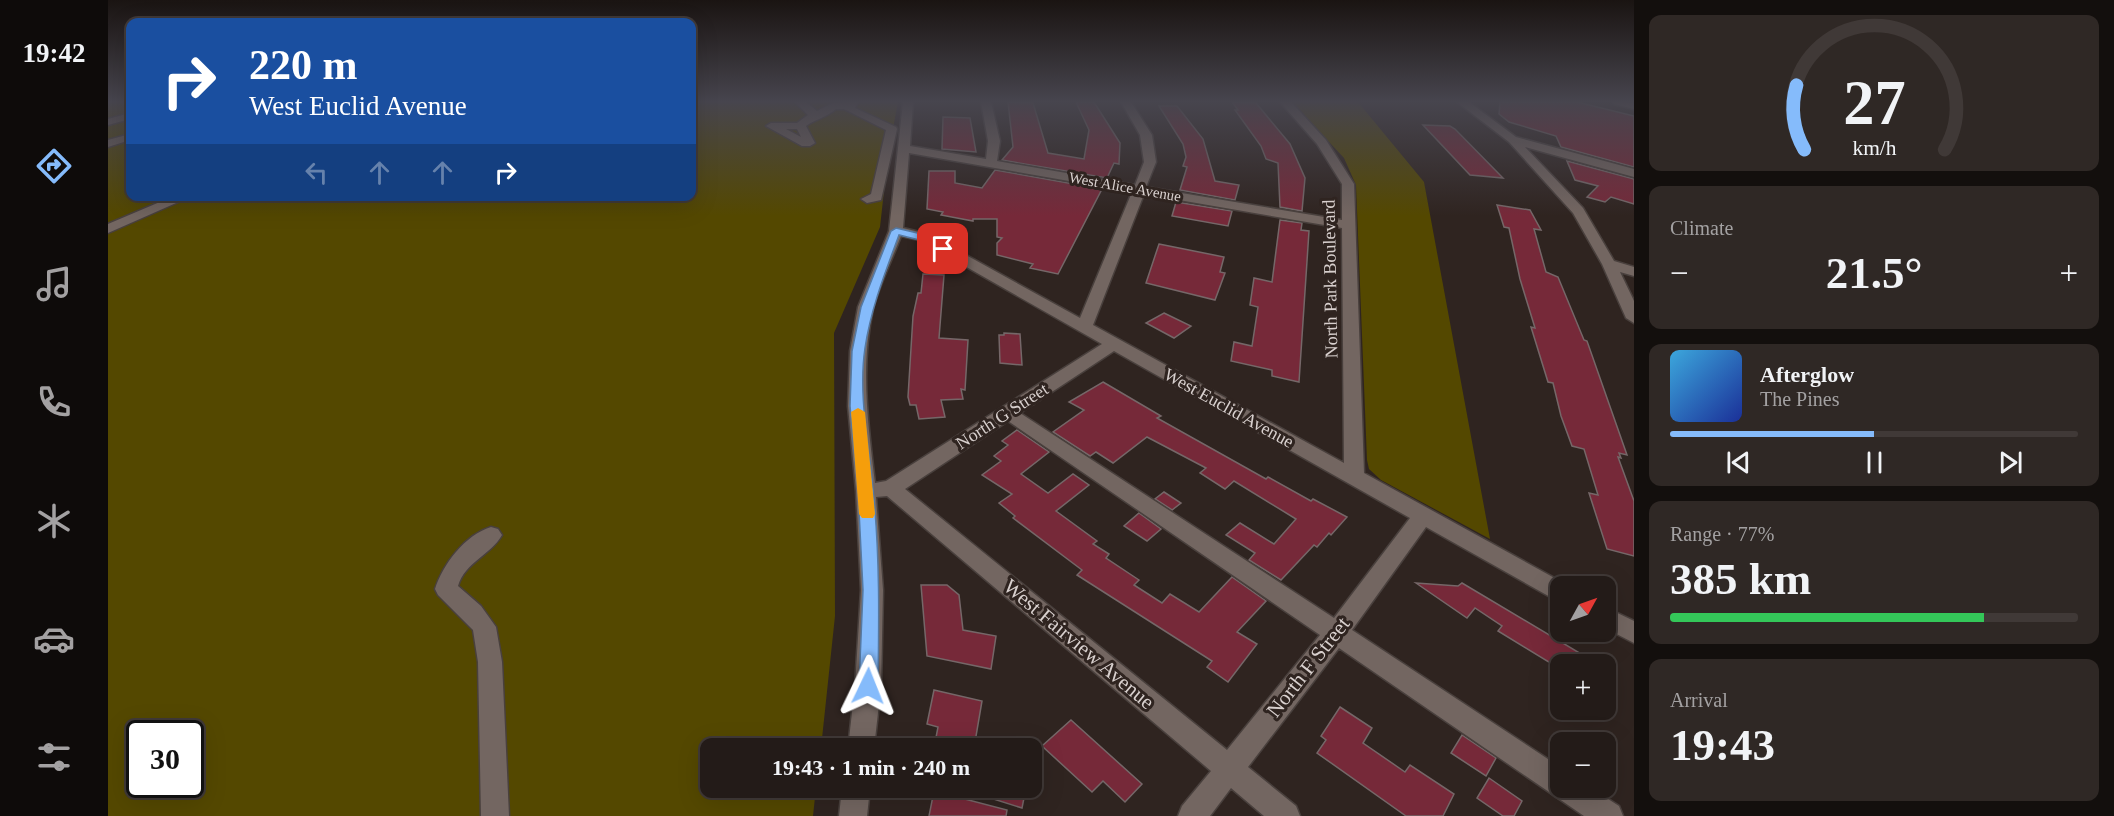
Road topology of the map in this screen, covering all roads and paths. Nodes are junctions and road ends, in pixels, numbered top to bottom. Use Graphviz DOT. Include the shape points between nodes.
graph roads {
  1 [pos="890,140"];
  2 [pos="903,140"];
  3 [pos="994,140"];
  4 [pos="1147,140"];
  5 [pos="1320,140"];
  6 [pos="1513,140"];
  7 [pos="902,148"];
  8 [pos="991,163"];
  9 [pos="1634,173"];
  10 [pos="1140,190"];
  11 [pos="867,199"];
  12 [pos="174,201"];
  13 [pos="1347,225"];
  14 [pos="108,229"];
  15 [pos="896,231"];
  16 [pos="1609,264"];
  17 [pos="1634,272"];
  18 [pos="1634,318"];
  19 [pos="1084,328"];
  20 [pos="1114,344"];
  21 [pos="1008,412"];
  22 [pos="1354,478"];
  23 [pos="891,488"];
  24 [pos="866,491"];
  25 [pos="1423,516"];
  26 [pos="490,535"];
  27 [pos="1550,586"];
  28 [pos="1616,623"];
  29 [pos="1337,632"];
  30 [pos="1634,633"];
  31 [pos="862,738"];
  32 [pos="1228,768"];
  33 [pos="1550,776"];
  34 [pos="855,798"];
  35 [pos="1582,798"];
  36 [pos="495,816"];
  37 [pos="853,816"];
  38 [pos="1192,816"];
  39 [pos="1286,816"];
  40 [pos="1609,816"];
  1 -- 11 [label="street" via="878,197"];
  2 -- 7 [label="street"];
  3 -- 8 [label="street"];
  4 -- 10 [label="street" via="1150,162"];
  5 -- 13 [label="street, North Park Boulevard" via="1348,184"];
  6 -- 9 [label="street"];
  6 -- 16 [label="street" via="1578,211"];
  7 -- 8 [label="street, West Alice Avenue"];
  7 -- 15 [label="street"];
  8 -- 10 [label="street, West Alice Avenue"];
  10 -- 13 [label="street, West Alice Avenue"];
  10 -- 19 [label="street"];
  12 -- 14 [label="street"];
  13 -- 22 [label="street, North Park Boulevard"];
  15 -- 19 [label="street, West Euclid Avenue" via="922,237"];
  15 -- 24 [label="street" via="866,307 858,351 857,406"];
  16 -- 17 [label="street"];
  16 -- 18 [label="street"];
  19 -- 20 [label="street, West Euclid Avenue"];
  20 -- 21 [label="street, North G Street"];
  20 -- 22 [label="street, West Euclid Avenue"];
  21 -- 23 [label="street, North G Street"];
  21 -- 29 [label="street"];
  22 -- 25 [label="street, West Euclid Avenue"];
  23 -- 24 [label="street"];
  23 -- 32 [label="street, West Fairview Avenue"];
  24 -- 31 [label="street" via="872,590"];
  25 -- 27 [label="street, West Euclid Avenue"];
  25 -- 29 [label="street, North F Street"];
  26 -- 36 [label="street" via="465,556 449,577 446,590 483,627 490,662"];
  28 -- 30 [label="street"];
  29 -- 32 [label="street, North F Street"];
  29 -- 33 [label="street"];
  32 -- 38 [label="street, North F Street"];
  32 -- 39 [label="street, West Fairview Avenue"];
  34 -- 37 [label="street"];
  35 -- 40 [label="street"];
}
